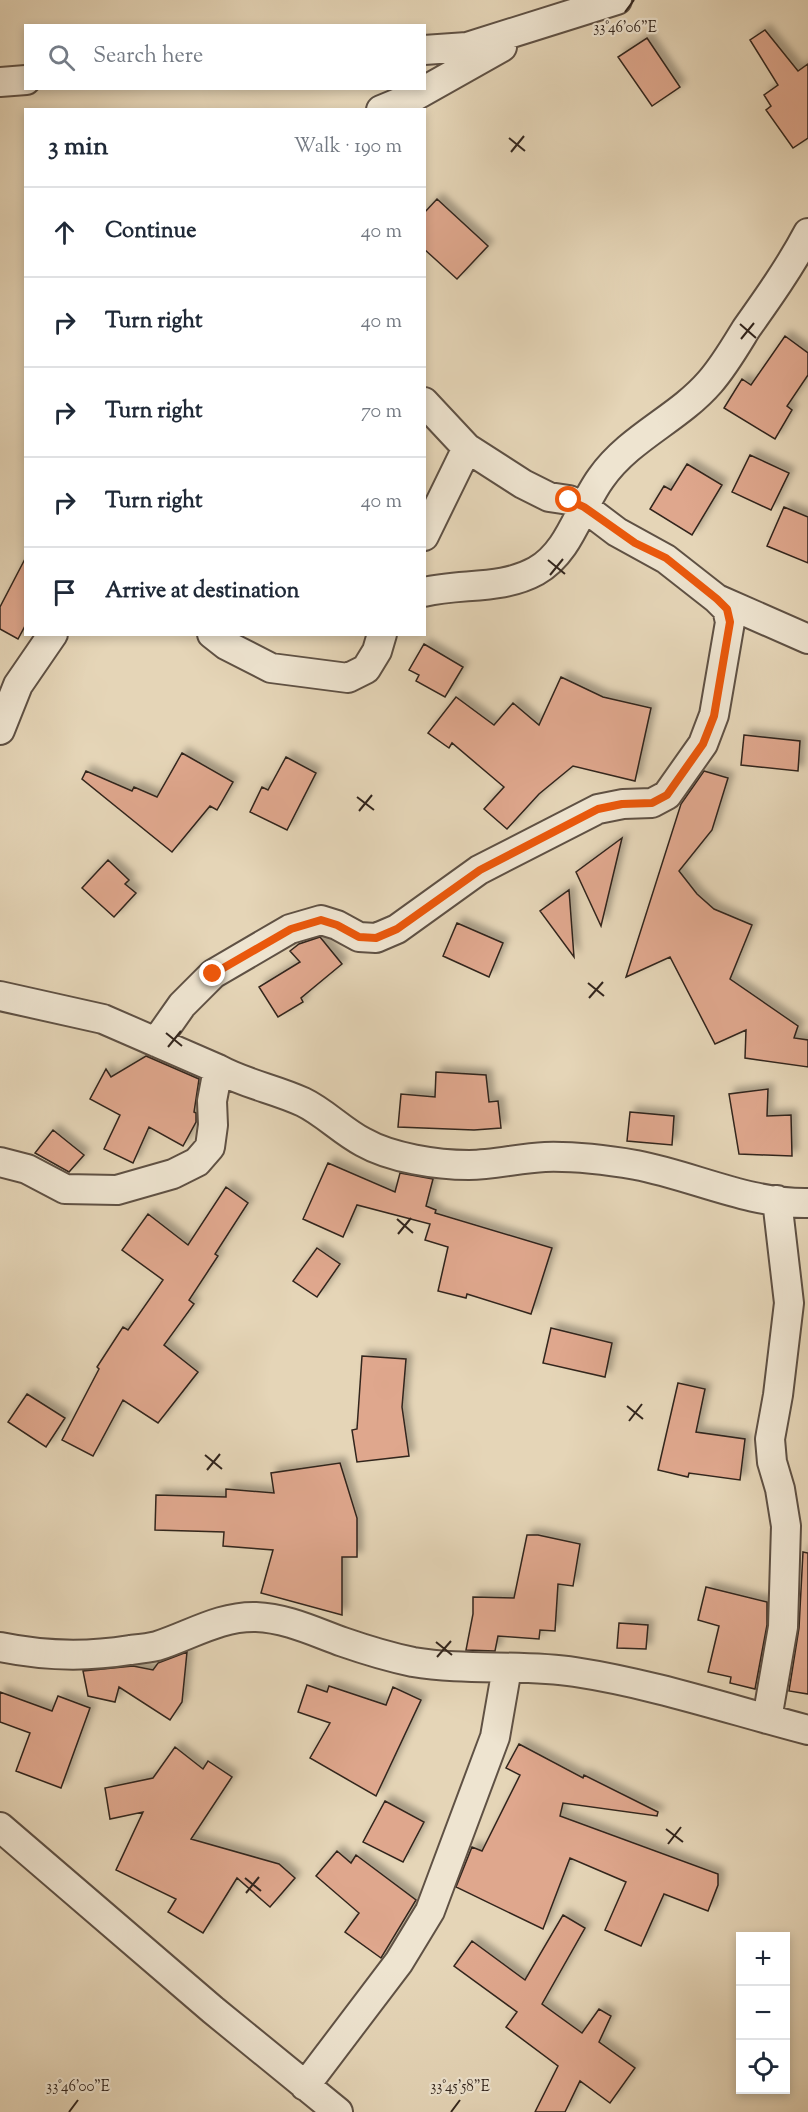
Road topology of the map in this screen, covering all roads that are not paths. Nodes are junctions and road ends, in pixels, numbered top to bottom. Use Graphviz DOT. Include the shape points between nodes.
graph roads {
  1 [pos="617,0"];
  2 [pos="539,26"];
  3 [pos="426,50"];
  4 [pos="24,80"];
  5 [pos="0,82"];
  6 [pos="386,108"];
  7 [pos="808,233"];
  8 [pos="426,404"];
  9 [pos="467,448"];
  10 [pos="584,507"];
  11 [pos="426,532"];
  12 [pos="426,592"];
  13 [pos="717,599"];
  14 [pos="52,636"];
  15 [pos="215,636"];
  16 [pos="381,636"];
  17 [pos="808,639"];
  18 [pos="0,730"];
  19 [pos="0,996"];
  20 [pos="156,1042"];
  21 [pos="218,1070"];
  22 [pos="0,1162"];
  23 [pos="777,1200"];
  24 [pos="808,1203"];
  25 [pos="0,1647"];
  26 [pos="507,1668"];
  27 [pos="767,1719"];
  28 [pos="808,1730"];
  29 [pos="0,1827"];
  30 [pos="305,2086"];
  31 [pos="338,2112"];
  1 -- 2 [label="street"];
  2 -- 3 [label="street" via="467,47"];
  2 -- 6 [label="street" via="461,72"];
  4 -- 5 [label="street"];
  7 -- 10 [label="street" via="710,382 626,449 601,478"];
  8 -- 9 [label="street"];
  9 -- 10 [label="street" via="523,484"];
  9 -- 11 [label="street"];
  10 -- 12 [label="street" via="568,537 536,571 476,587"];
  10 -- 13 [label="street" via="617,532 666,558"];
  13 -- 17 [label="street"];
  13 -- 20 [label="street" via="727,609 730,622 714,716 703,744 667,795 652,803 598,809 480,870 397,929 376,938 359,937 321,920 291,929 213,974 182,1005"];
  14 -- 18 [label="street" via="18,685"];
  15 -- 16 [label="street" via="271,668 348,678 366,669"];
  19 -- 20 [label="street" via="103,1019"];
  20 -- 21 [label="street"];
  21 -- 22 [label="street" via="210,1147 197,1162 173,1174 117,1190 65,1189 27,1169"];
  21 -- 23 [label="street" via="311,1106 364,1143 391,1154 469,1165 546,1157 592,1159 638,1166 756,1198"];
  23 -- 24 [label="street"];
  23 -- 27 [label="street" via="789,1303 770,1439 786,1526 783,1627"];
  25 -- 26 [label="street" via="31,1653 111,1653 156,1646 208,1624 257,1617 281,1620 411,1662"];
  26 -- 27 [label="street" via="574,1672"];
  26 -- 30 [label="street" via="495,1737 430,1911 399,1962"];
  27 -- 28 [label="street"];
  29 -- 30 [label="street"];
  30 -- 31 [label="street"];
}
